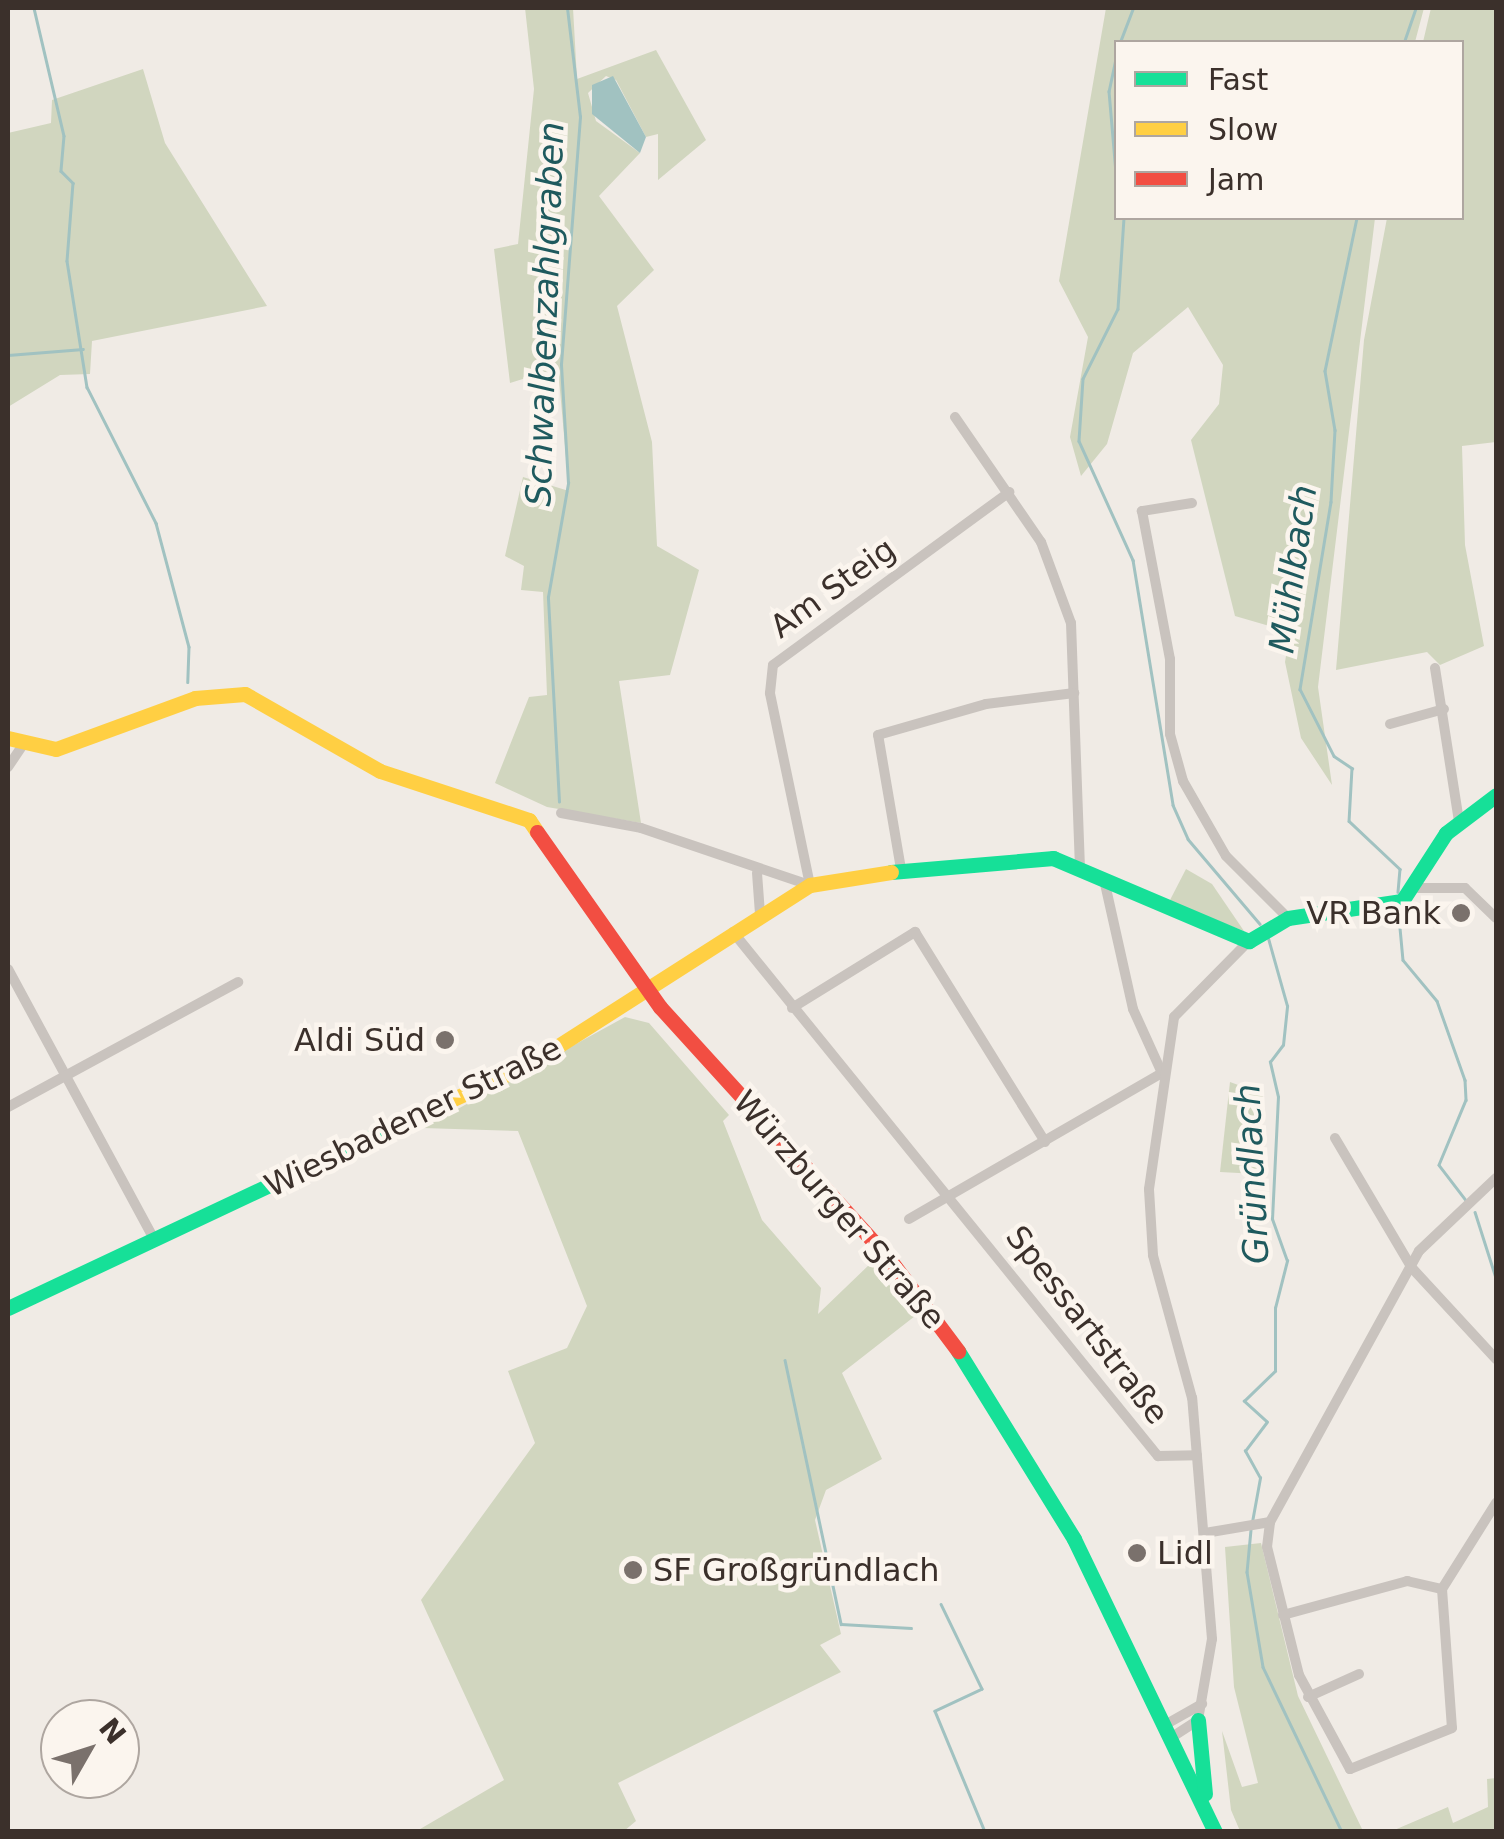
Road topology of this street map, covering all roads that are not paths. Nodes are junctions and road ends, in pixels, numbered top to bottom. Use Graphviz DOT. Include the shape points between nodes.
graph roads {
  1 [pos="955,417"];
  2 [pos="1010,492"];
  3 [pos="1192,503"];
  4 [pos="1435,668"];
  5 [pos="1074,693"];
  6 [pos="1444,709"];
  7 [pos="1390,724"];
  8 [pos="15,742"];
  9 [pos="8,767"];
  10 [pos="1496,795"];
  11 [pos="561,813"];
  12 [pos="1459,821"];
  13 [pos="1080,866"];
  14 [pos="900,869"];
  15 [pos="757,873"];
  16 [pos="1105,884"];
  17 [pos="804,887"];
  18 [pos="1418,888"];
  19 [pos="760,914"];
  20 [pos="1496,918"];
  21 [pos="1284,920"];
  22 [pos="733,932"];
  23 [pos="1252,939"];
  24 [pos="8,969"];
  25 [pos="238,982"];
  26 [pos="647,990"];
  27 [pos="792,1008"];
  28 [pos="1164,1051"];
  29 [pos="1150,1054"];
  30 [pos="1162,1073"];
  31 [pos="66,1076"];
  32 [pos="8,1108"];
  33 [pos="1336,1138"];
  34 [pos="1045,1142"];
  35 [pos="1496,1178"];
  36 [pos="952,1193"];
  37 [pos="908,1219"];
  38 [pos="154,1239"];
  39 [pos="1412,1268"];
  40 [pos="8,1308"];
  41 [pos="1496,1359"];
  42 [pos="1198,1455"];
  43 [pos="1496,1503"];
  44 [pos="1266,1521"];
  45 [pos="1205,1533"];
  46 [pos="1442,1589"];
  47 [pos="1283,1615"];
  48 [pos="1358,1674"];
  49 [pos="1308,1697"];
  50 [pos="1200,1711"];
  51 [pos="1166,1732"];
  52 [pos="1216,1832"];
  1 -- 2 [label="street"];
  2 -- 5 [label="street" via="1058,579"];
  2 -- 17 [label="street, Am Steig" via="773,665 770,693"];
  3 -- 21 [label="street" via="1142,511 1170,659 1170,734 1183,782 1226,856"];
  4 -- 6 [label="street"];
  5 -- 13 [label="street"];
  5 -- 14 [label="street" via="986,704 878,735"];
  6 -- 7 [label="street"];
  6 -- 12 [label="street"];
  8 -- 9 [label="street"];
  8 -- 26 [label="main road, Würzburger Straße" via="56,750 229,692 275,705 380,770 529,820"];
  10 -- 12 [label="main road"];
  11 -- 15 [label="street" via="641,828"];
  12 -- 18 [label="main road"];
  13 -- 14 [label="main road" via="1005,857"];
  13 -- 16 [label="main road"];
  14 -- 17 [label="main road"];
  15 -- 17 [label="street"];
  15 -- 19 [label="street"];
  16 -- 23 [label="main road"];
  16 -- 29 [label="street"];
  17 -- 19 [label="main road, Wiesbadener Straße"];
  18 -- 20 [label="street" via="1466,888"];
  18 -- 21 [label="main road" via="1362,914"];
  19 -- 22 [label="main road, Wiesbadener Straße"];
  21 -- 23 [label="main road"];
  22 -- 26 [label="main road, Wiesbadener Straße"];
  22 -- 27 [label="street"];
  23 -- 28 [label="street" via="1181,1004"];
  24 -- 31 [label="street"];
  25 -- 31 [label="street"];
  26 -- 38 [label="main road, Wiesbadener Straße" via="470,1096"];
  26 -- 51 [label="main road, Würzburger Straße" via="962,1352 1052,1497"];
  27 -- 34 [label="street" via="915,932"];
  27 -- 36 [label="street"];
  28 -- 29 [label="street"];
  28 -- 30 [label="street"];
  29 -- 30 [label="street"];
  30 -- 34 [label="street"];
  30 -- 42 [label="street" via="1149,1230 1189,1382"];
  31 -- 32 [label="street"];
  31 -- 38 [label="street"];
  33 -- 39 [label="street"];
  34 -- 36 [label="street"];
  35 -- 39 [label="street" via="1436,1230"];
  36 -- 37 [label="street"];
  36 -- 42 [label="street, Spessartstraße" via="1158,1456"];
  38 -- 40 [label="main road, Wiesbadener Straße"];
  39 -- 41 [label="street"];
  39 -- 44 [label="street"];
  42 -- 45 [label="street"];
  43 -- 46 [label="street"];
  44 -- 45 [label="street"];
  44 -- 47 [label="street"];
  45 -- 50 [label="street" via="1212,1671"];
  46 -- 47 [label="street" via="1407,1581"];
  46 -- 49 [label="street" via="1452,1728 1357,1770 1344,1764"];
  47 -- 49 [label="street"];
  48 -- 49 [label="street"];
  50 -- 51 [label="street"];
  50 -- 51 [label="street"];
  50 -- 52 [label="main road" via="1196,1759"];
  51 -- 52 [label="main road, Würzburger Straße"];
}
